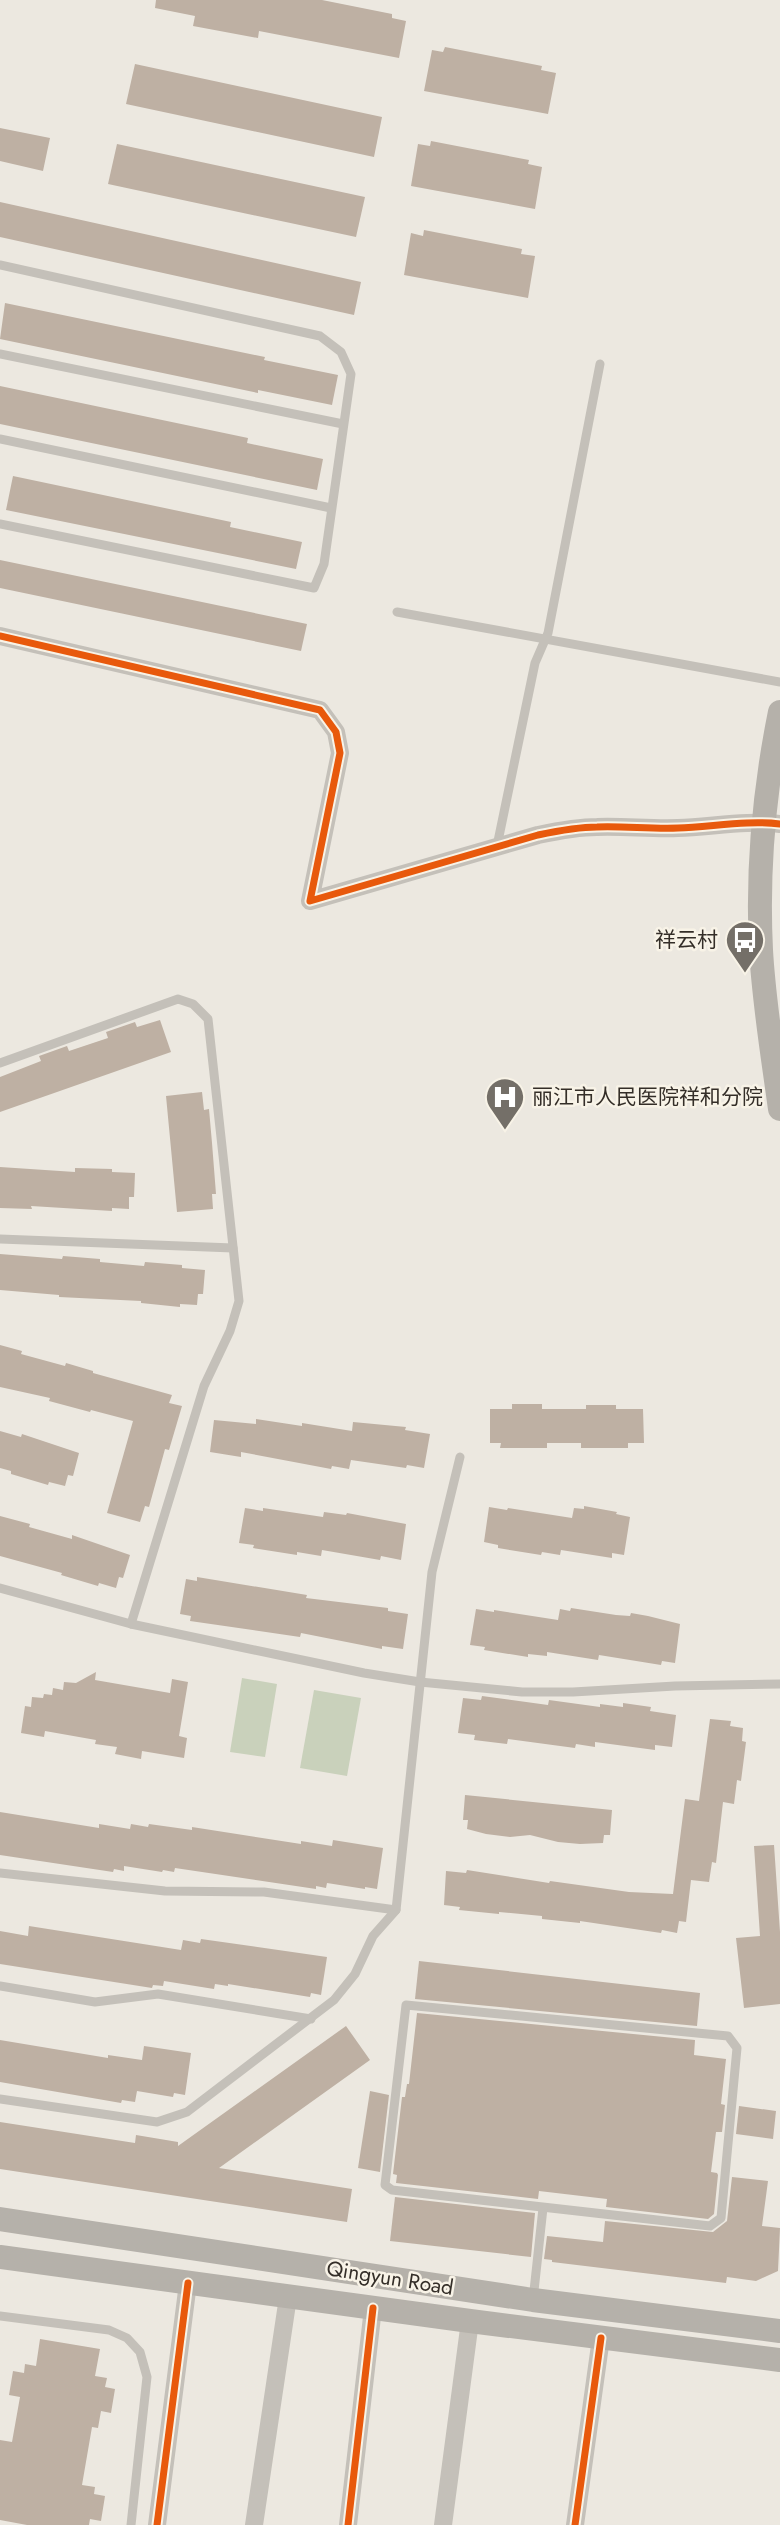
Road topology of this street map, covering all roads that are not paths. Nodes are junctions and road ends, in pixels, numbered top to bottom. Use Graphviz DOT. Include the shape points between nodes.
graph roads {
  1 [pos="0,267"];
  2 [pos="0,354"];
  3 [pos="600,364"];
  4 [pos="343,424"];
  5 [pos="0,439"];
  6 [pos="331,508"];
  7 [pos="0,524"];
  8 [pos="397,612"];
  9 [pos="0,636"];
  10 [pos="545,639"];
  11 [pos="780,682"];
  12 [pos="780,712"];
  13 [pos="772,823"];
  14 [pos="497,846"];
  15 [pos="0,1063"];
  16 [pos="780,1109"];
  17 [pos="0,1239"];
  18 [pos="233,1248"];
  19 [pos="460,1457"];
  20 [pos="0,1588"];
  21 [pos="131,1624"];
  22 [pos="420,1682"];
  23 [pos="780,1684"];
  24 [pos="0,1872"];
  25 [pos="396,1910"];
  26 [pos="0,1986"];
  27 [pos="311,2019"];
  28 [pos="0,2099"];
  29 [pos="543,2208"];
  30 [pos="0,2219"];
  31 [pos="0,2257"];
  32 [pos="188,2283"];
  33 [pos="288,2297"];
  34 [pos="533,2300"];
  35 [pos="373,2308"];
  36 [pos="0,2316"];
  37 [pos="470,2321"];
  38 [pos="780,2331"];
  39 [pos="601,2338"];
  40 [pos="780,2360"];
  41 [pos="131,2525"];
  42 [pos="157,2525"];
  43 [pos="254,2525"];
  44 [pos="348,2525"];
  45 [pos="443,2525"];
  46 [pos="575,2525"];
  1 -- 4 [label="lane" via="320,336 341,352 351,374"];
  2 -- 4 [label="lane"];
  3 -- 10 [label="lane"];
  4 -- 6 [label="lane"];
  5 -- 6 [label="lane"];
  6 -- 7 [label="lane" via="324,564 314,588"];
  8 -- 10 [label="lane"];
  9 -- 14 [label="street" via="320,710 336,732 340,753 310,901"];
  10 -- 11 [label="lane"];
  10 -- 14 [label="lane" via="535,663"];
  12 -- 13 [label="main road" via="766,785"];
  13 -- 14 [label="street" via="594,827"];
  13 -- 16 [label="main road" via="760,897 761,951"];
  15 -- 18 [label="lane" via="178,999 199,1008 208,1019"];
  17 -- 18 [label="lane"];
  18 -- 21 [label="lane" via="239,1301 235,1316 204,1386"];
  19 -- 22 [label="lane" via="432,1572"];
  20 -- 21 [label="lane"];
  21 -- 22 [label="lane"];
  22 -- 23 [label="lane" via="573,1692"];
  22 -- 25 [label="lane"];
  24 -- 25 [label="lane" via="165,1891 264,1892"];
  25 -- 27 [label="lane" via="373,1936 345,1988"];
  26 -- 27 [label="lane" via="95,2002 158,1994"];
  27 -- 28 [label="lane" via="187,2112 157,2122"];
  29 -- 29 [label="lane" via="392,2190 385,2185 406,2005 728,2036 737,2048 721,2218 710,2227"];
  29 -- 34 [label="lane"];
  30 -- 34 [label="main road, Qingyun Road"];
  31 -- 32 [label="main road, Qingyun Road"];
  32 -- 33 [label="main road, Qingyun Road"];
  32 -- 42 [label="street"];
  33 -- 35 [label="main road, Qingyun Road"];
  33 -- 43 [label="street"];
  34 -- 38 [label="main road, Qingyun Road"];
  35 -- 37 [label="main road, Qingyun Road"];
  35 -- 44 [label="street"];
  36 -- 41 [label="lane" via="109,2330 127,2338 140,2352 148,2377"];
  37 -- 39 [label="main road, Qingyun Road"];
  37 -- 45 [label="street"];
  39 -- 40 [label="main road, Qingyun Road"];
  39 -- 46 [label="street"];
}
